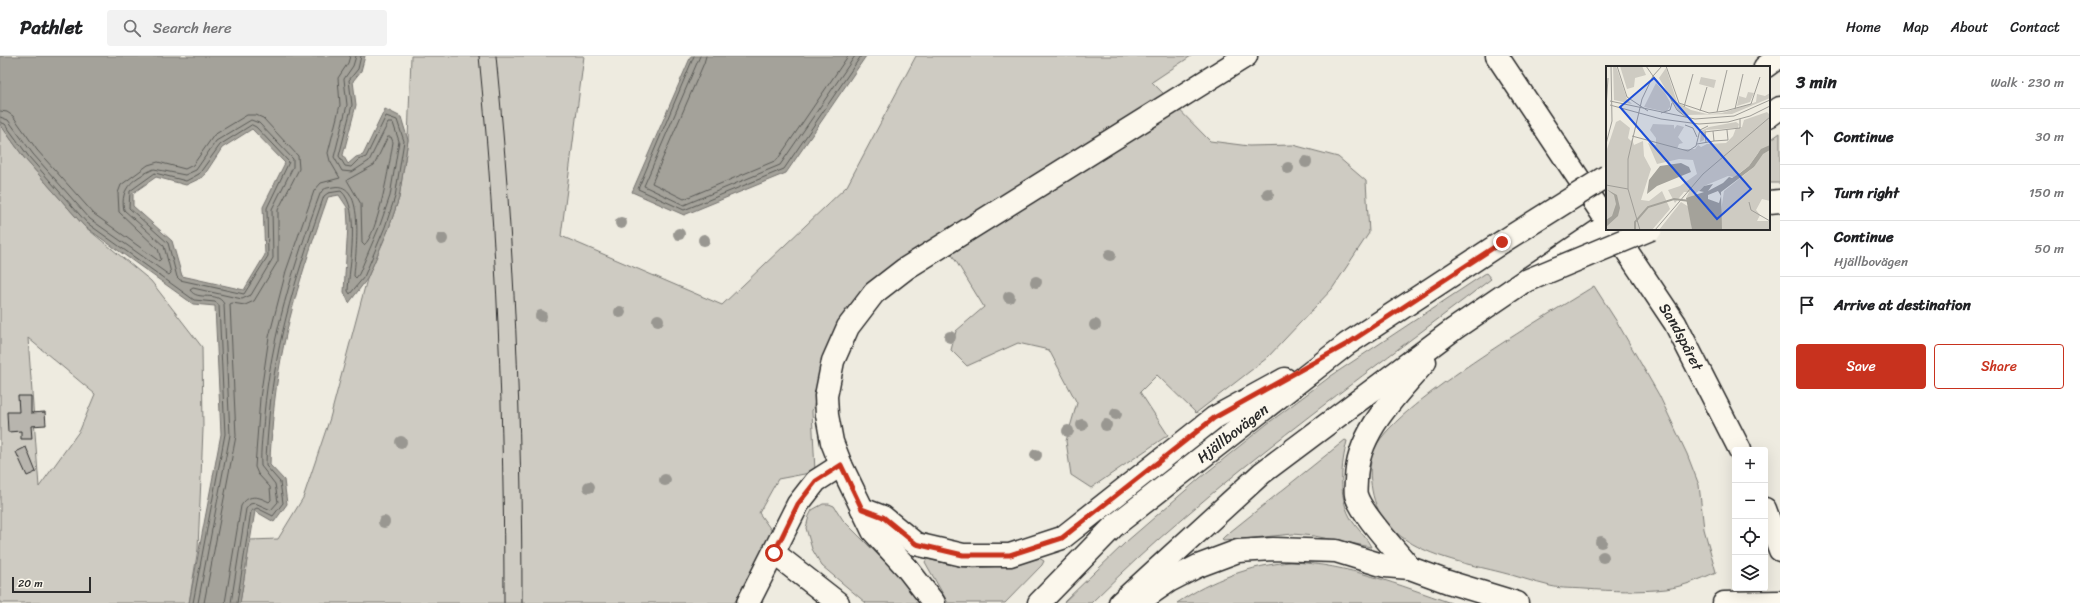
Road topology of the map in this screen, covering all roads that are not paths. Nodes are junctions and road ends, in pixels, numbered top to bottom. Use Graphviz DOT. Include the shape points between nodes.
graph roads {
  1 [pos="1246,56"];
  2 [pos="1497,56"];
  3 [pos="1780,56"];
  4 [pos="1766,66"];
  5 [pos="1780,108"];
  6 [pos="1770,115"];
  7 [pos="1606,177"];
  8 [pos="1780,200"];
  9 [pos="1770,202"];
  10 [pos="1606,220"];
  11 [pos="1606,227"];
  12 [pos="1613,230"];
  13 [pos="1649,230"];
  14 [pos="1526,281"];
  15 [pos="1454,329"];
  16 [pos="1347,344"];
  17 [pos="1738,447"];
  18 [pos="841,465"];
  19 [pos="862,509"];
  20 [pos="1768,517"];
  21 [pos="1780,550"];
  22 [pos="774,553"];
  23 [pos="1410,568"];
  24 [pos="1780,602"];
  25 [pos="748,603"];
  26 [pos="838,603"];
  27 [pos="934,603"];
  28 [pos="1039,603"];
  29 [pos="1120,603"];
  30 [pos="1136,603"];
  31 [pos="1517,603"];
  32 [pos="1724,603"];
  1 -- 18 [label="main road" via="911,265 874,293 848,327 833,361 826,396 832,442"];
  2 -- 10 [label="main road"];
  3 -- 4 [label="main road"];
  5 -- 6 [label="main road"];
  7 -- 16 [label="main road, Hjällbovägen, bridge"];
  8 -- 9 [label="main road"];
  11 -- 14 [label="main road, bridge"];
  12 -- 17 [label="main road, Sandspåret" via="1675,323"];
  13 -- 14 [label="main road, bridge"];
  14 -- 15 [label="main road"];
  15 -- 23 [label="main road" via="1385,409 1359,454 1356,495 1372,522"];
  15 -- 29 [label="main road" via="1262,473"];
  16 -- 19 [label="main road" via="1214,418 1062,538 1010,555 963,555 916,544 883,517"];
  16 -- 28 [label="main road, Hjällbovägen" via="1114,526"];
  18 -- 19 [label="main road"];
  18 -- 22 [label="main road" via="816,481 798,504"];
  19 -- 27 [label="main road" via="873,531"];
  20 -- 21 [label="main road"];
  22 -- 25 [label="main road"];
  22 -- 26 [label="main road"];
  23 -- 30 [label="main road" via="1385,566 1336,551 1238,551 1198,566"];
  23 -- 31 [label="main road"];
  24 -- 32 [label="main road"];
}
